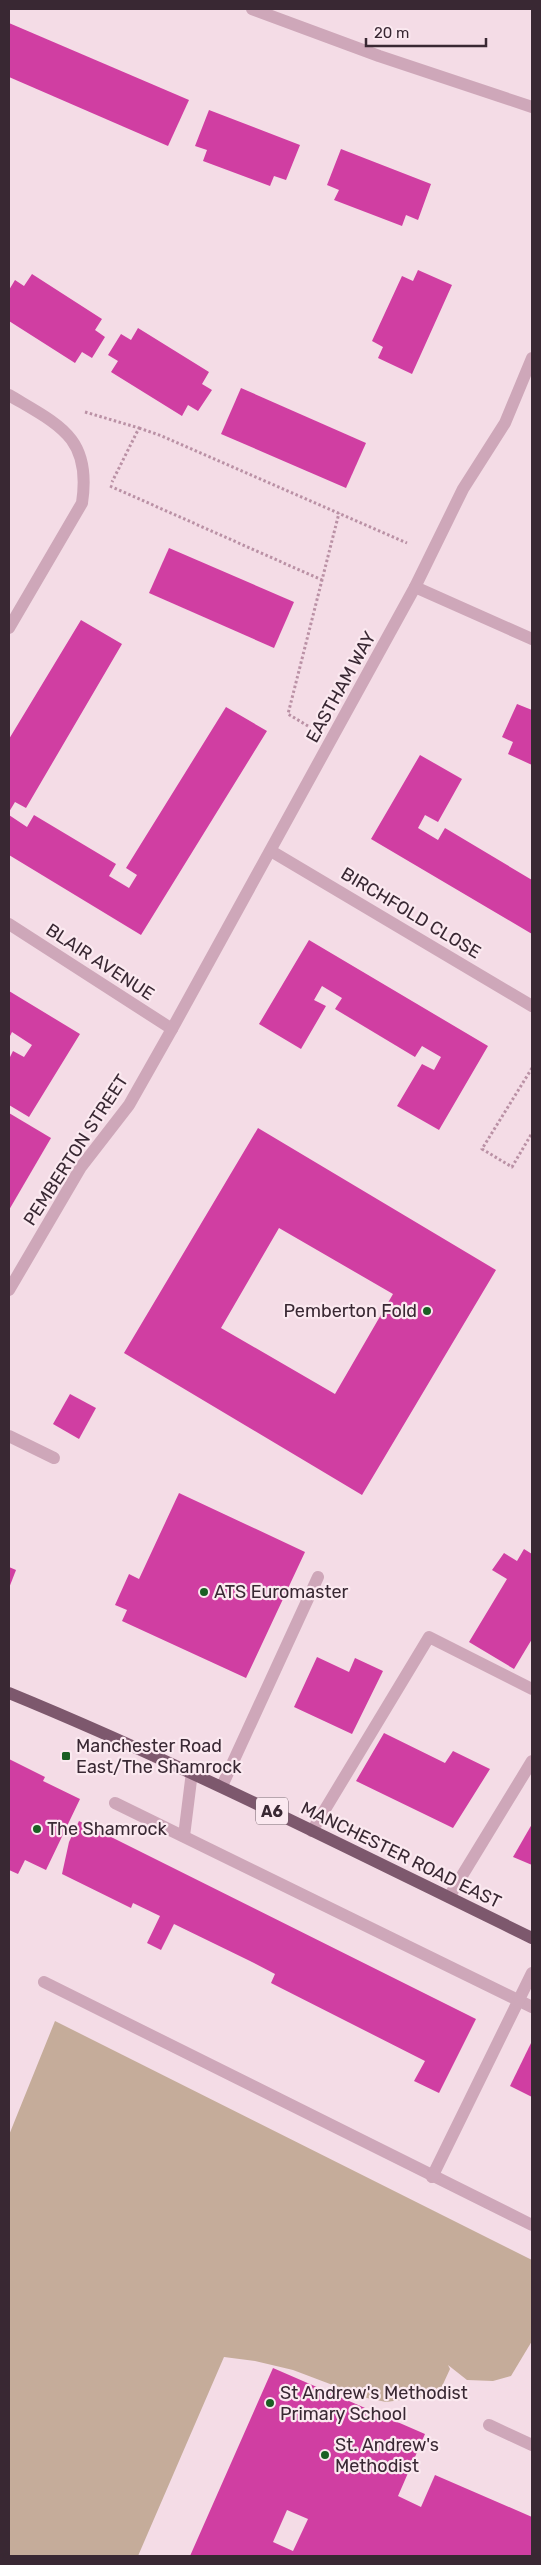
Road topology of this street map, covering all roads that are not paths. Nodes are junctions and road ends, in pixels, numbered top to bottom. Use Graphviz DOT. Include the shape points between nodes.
graph roads {
  1 [pos="252,9"];
  2 [pos="532,107"];
  3 [pos="532,358"];
  4 [pos="9,395"];
  5 [pos="415,587"];
  6 [pos="9,628"];
  7 [pos="532,639"];
  8 [pos="271,851"];
  9 [pos="9,924"];
  10 [pos="532,1006"];
  11 [pos="172,1029"];
  12 [pos="9,1290"];
  13 [pos="9,1436"];
  14 [pos="54,1458"];
  15 [pos="318,1577"];
  16 [pos="532,1689"];
  17 [pos="9,1693"];
  18 [pos="532,1760"];
  19 [pos="192,1772"];
  20 [pos="222,1786"];
  21 [pos="115,1802"];
  22 [pos="312,1831"];
  23 [pos="184,1836"];
  24 [pos="449,1897"];
  25 [pos="532,1938"];
  26 [pos="532,1973"];
  27 [pos="44,1982"];
  28 [pos="519,2000"];
  29 [pos="532,2007"];
  30 [pos="432,2177"];
  31 [pos="532,2225"];
  32 [pos="489,2425"];
  33 [pos="532,2445"];
  1 -- 2 [label="street"];
  3 -- 5 [label="street, EASTHAM WAY" via="505,423 463,489"];
  4 -- 6 [label="street" via="59,425 72,439 80,452 84,487 82,503"];
  5 -- 7 [label="street"];
  5 -- 8 [label="street, EASTHAM WAY"];
  8 -- 10 [label="street, BIRCHFOLD CLOSE"];
  8 -- 11 [label="street, EASTHAM WAY"];
  9 -- 11 [label="street, BLAIR AVENUE"];
  11 -- 12 [label="street, PEMBERTON STREET" via="129,1105 81,1167"];
  13 -- 14 [label="street"];
  15 -- 20 [label="street"];
  16 -- 22 [label="street" via="429,1637"];
  17 -- 19 [label="main road, MANCHESTER ROAD EAST / A6"];
  18 -- 24 [label="street"];
  19 -- 20 [label="main road, MANCHESTER ROAD EAST / A6"];
  19 -- 23 [label="street"];
  20 -- 22 [label="main road, MANCHESTER ROAD EAST / A6"];
  21 -- 23 [label="street"];
  22 -- 24 [label="main road, MANCHESTER ROAD EAST / A6"];
  23 -- 28 [label="street"];
  24 -- 25 [label="main road, MANCHESTER ROAD EAST / A6"];
  26 -- 28 [label="street"];
  27 -- 30 [label="street"];
  28 -- 29 [label="street"];
  28 -- 30 [label="street"];
  30 -- 31 [label="street"];
  32 -- 33 [label="street"];
}
